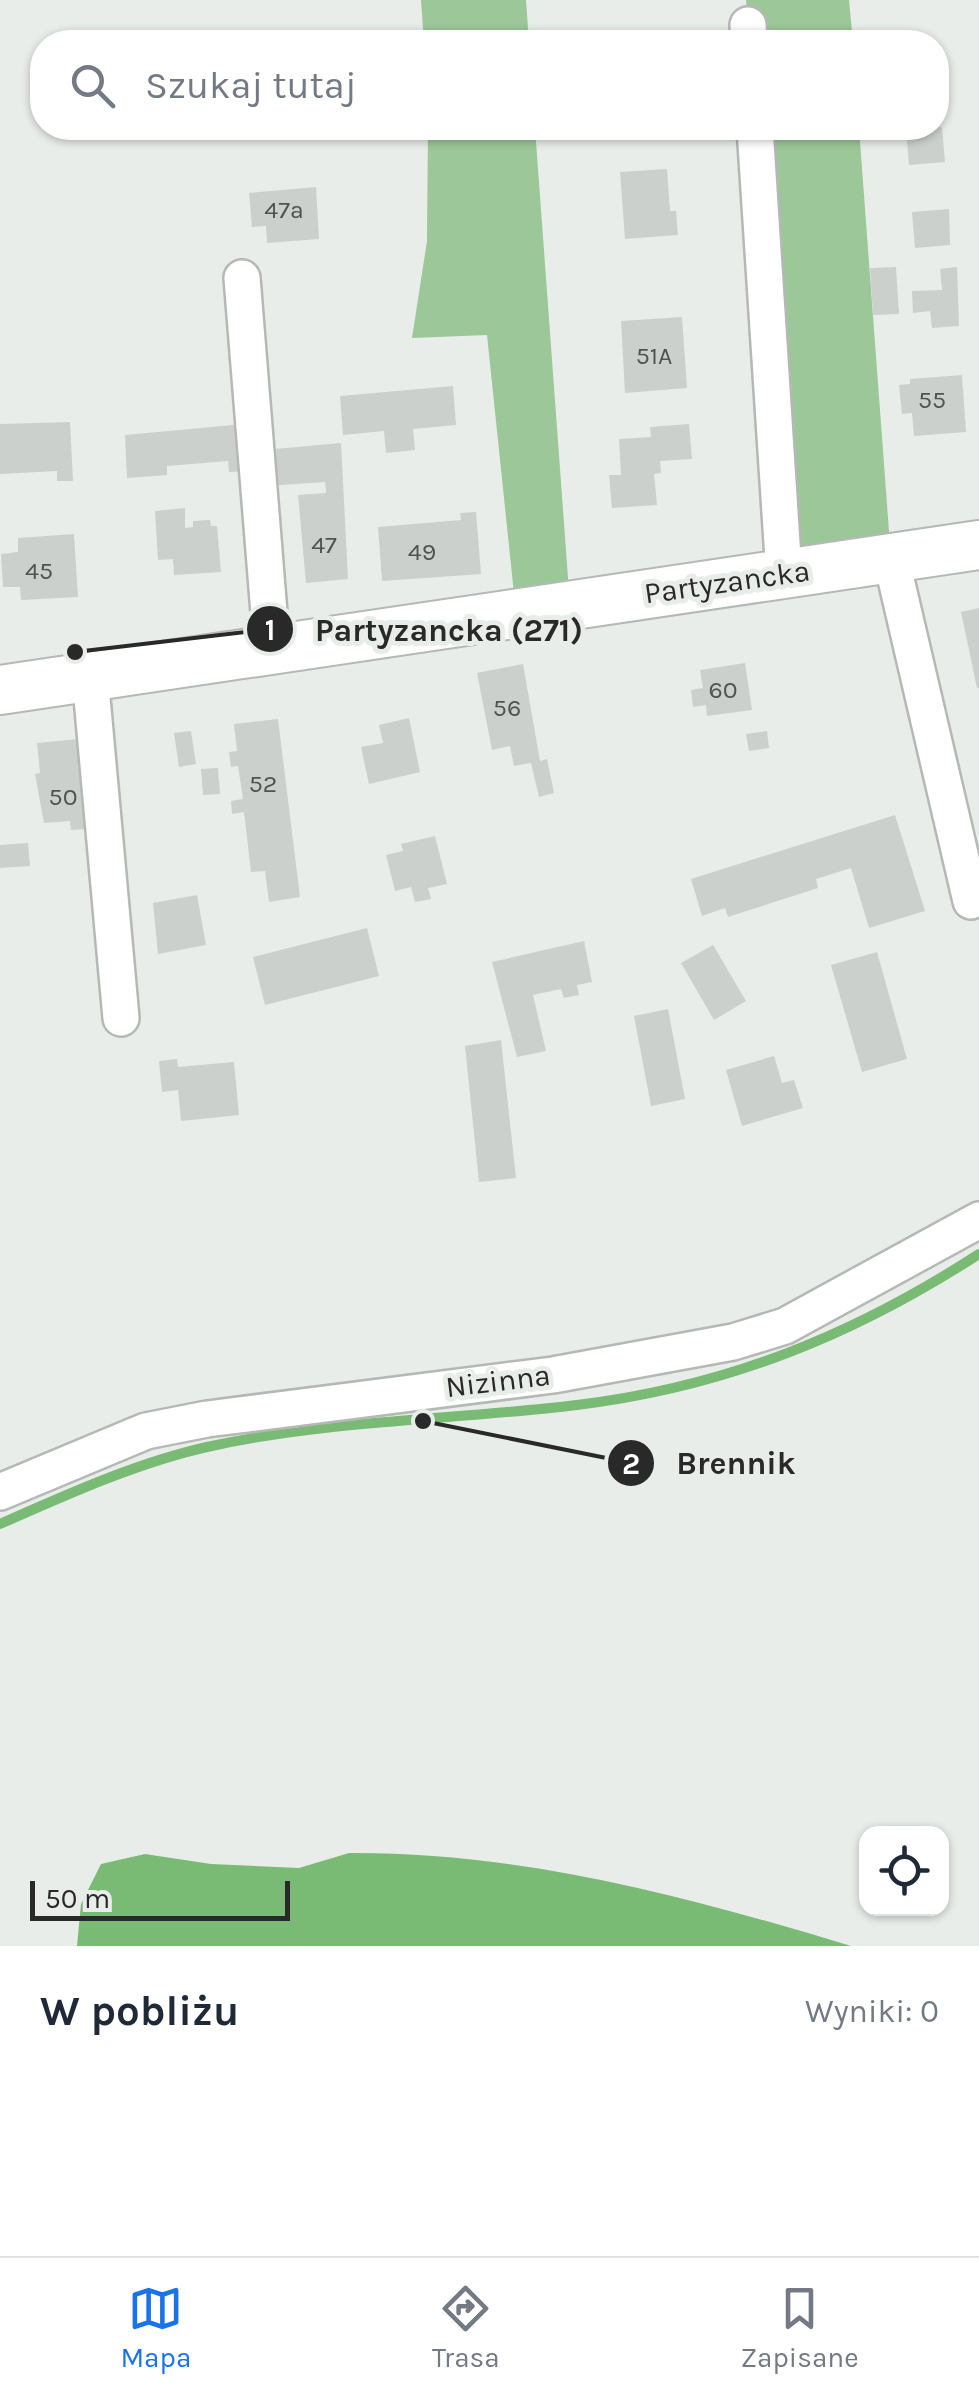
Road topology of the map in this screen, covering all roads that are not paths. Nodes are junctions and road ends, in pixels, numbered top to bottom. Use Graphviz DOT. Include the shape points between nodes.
graph roads {
  1 [pos="756,140"];
  2 [pos="242,278"];
  3 [pos="979,545"];
  4 [pos="891,558"];
  5 [pos="784,574"];
  6 [pos="272,650"];
  7 [pos="90,676"];
  8 [pos="0,690"];
  9 [pos="971,901"];
  10 [pos="121,1018"];
  11 [pos="979,1220"];
  12 [pos="0,1492"];
  1 -- 5 [label="street"];
  2 -- 6 [label="street"];
  3 -- 4 [label="main road, Partyzancka"];
  4 -- 5 [label="main road, Partyzancka"];
  4 -- 9 [label="street"];
  5 -- 6 [label="main road, Partyzancka"];
  6 -- 7 [label="main road, Partyzancka"];
  7 -- 8 [label="main road, Partyzancka"];
  7 -- 10 [label="street"];
  11 -- 12 [label="street, Nizinna" via="785,1326 733,1342 553,1374 177,1425 93,1450"];
}
